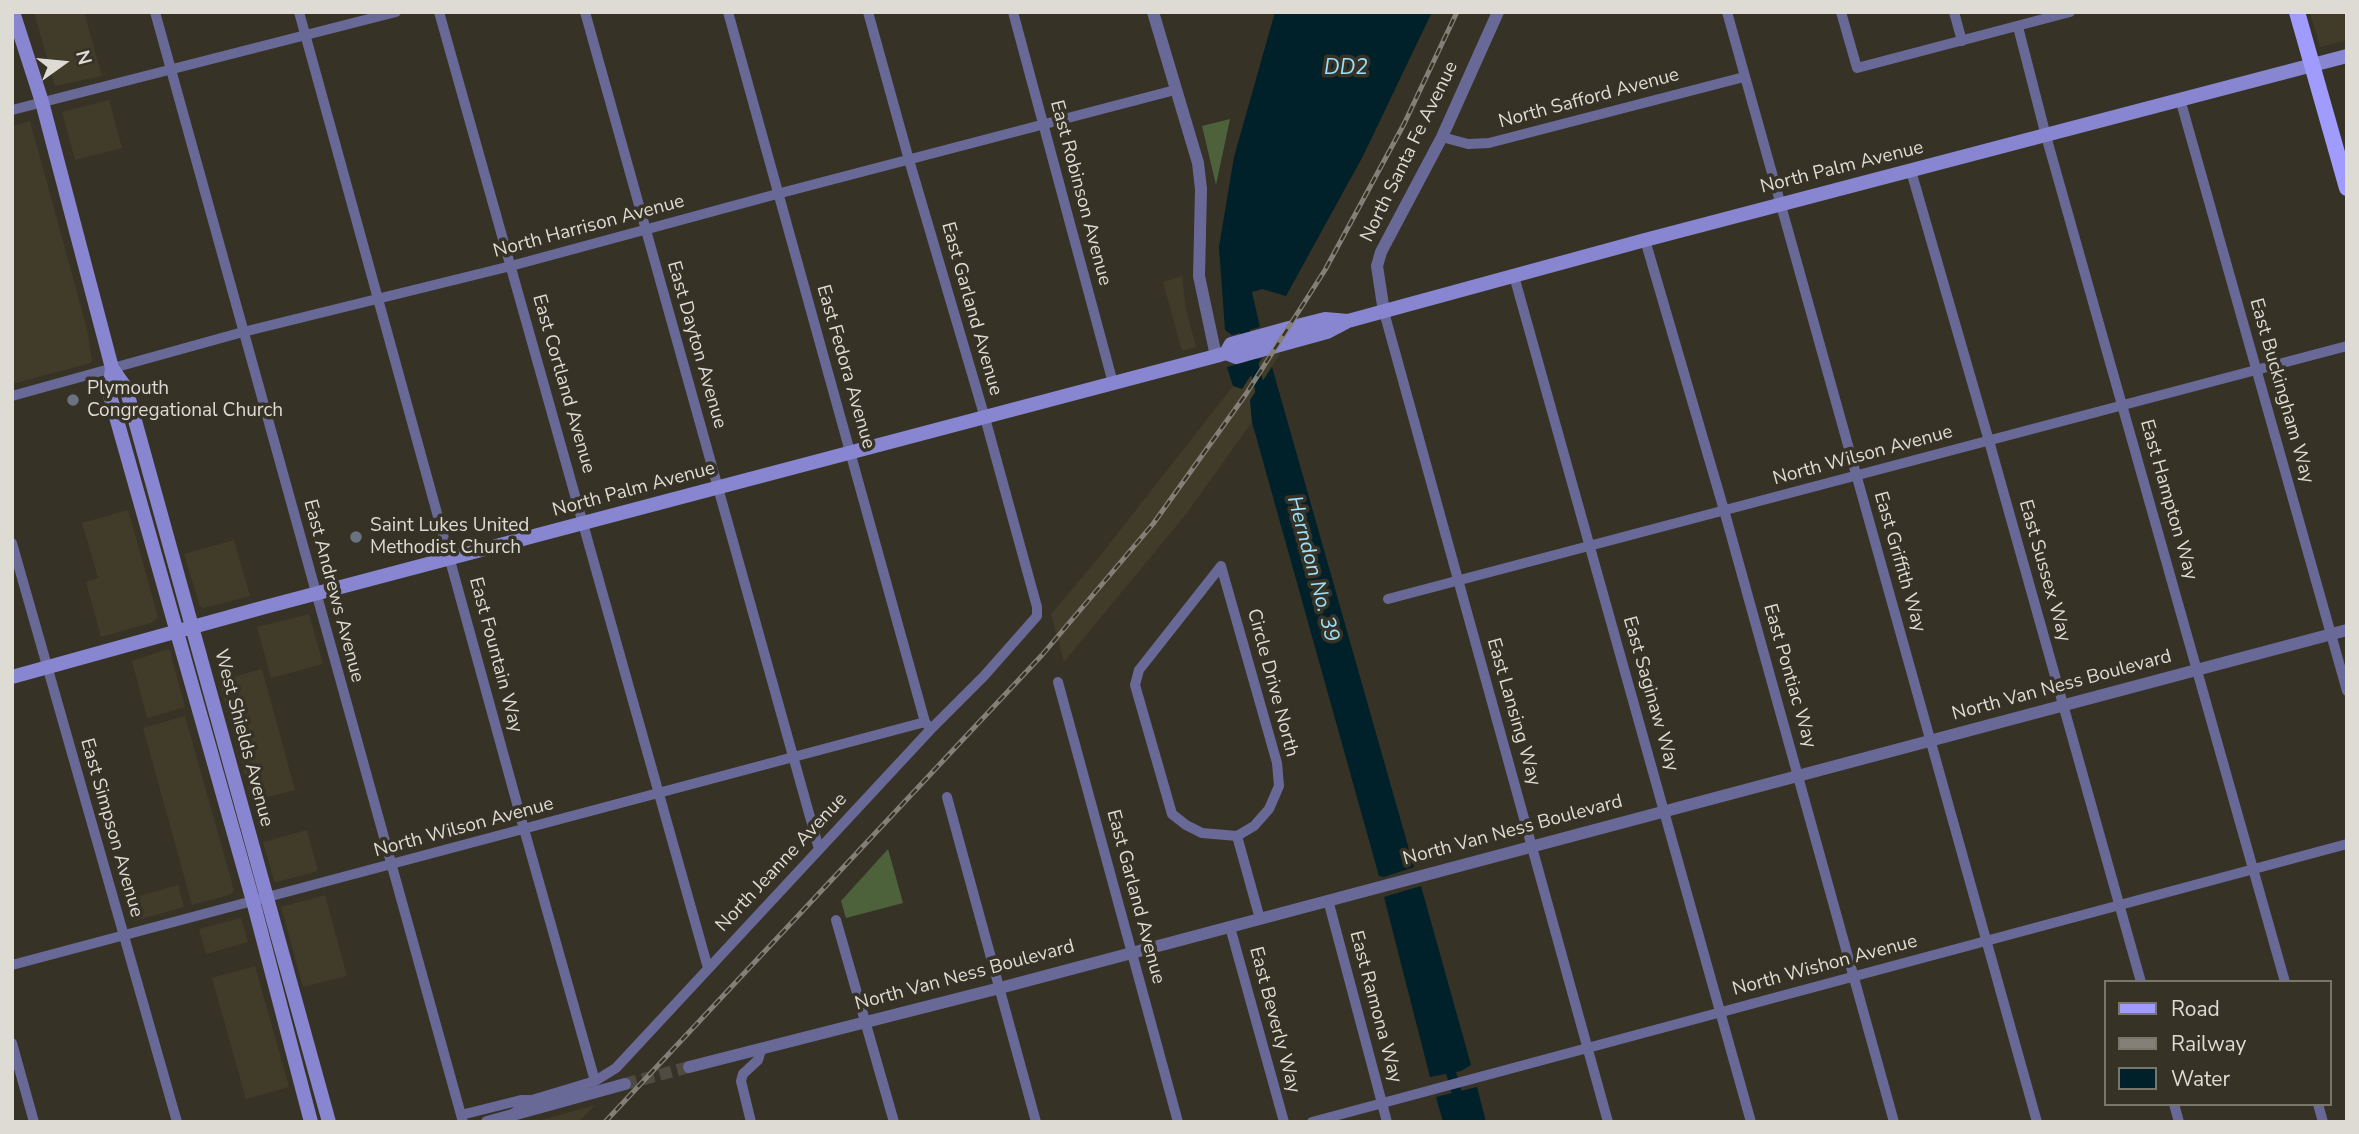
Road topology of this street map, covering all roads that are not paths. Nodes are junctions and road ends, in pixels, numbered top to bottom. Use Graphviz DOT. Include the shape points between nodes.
graph roads {
  1 [pos="13,12"];
  2 [pos="155,12"];
  3 [pos="299,12"];
  4 [pos="396,12"];
  5 [pos="439,12"];
  6 [pos="585,12"];
  7 [pos="727,12"];
  8 [pos="868,12"];
  9 [pos="1013,12"];
  10 [pos="1153,12"];
  11 [pos="1498,12"];
  12 [pos="1727,12"];
  13 [pos="1841,12"];
  14 [pos="1954,12"];
  15 [pos="2068,12"];
  16 [pos="2297,12"];
  17 [pos="2018,27"];
  18 [pos="305,34"];
  19 [pos="1962,41"];
  20 [pos="2347,56"];
  21 [pos="2311,65"];
  22 [pos="171,70"];
  23 [pos="1744,77"];
  24 [pos="1175,90"];
  25 [pos="2180,99"];
  26 [pos="42,102"];
  27 [pos="12,110"];
  28 [pos="1044,125"];
  29 [pos="2046,136"];
  30 [pos="1442,137"];
  31 [pos="909,160"];
  32 [pos="1911,171"];
  33 [pos="2347,188"];
  34 [pos="778,194"];
  35 [pos="1781,203"];
  36 [pos="645,229"];
  37 [pos="1645,240"];
  38 [pos="511,266"];
  39 [pos="1514,276"];
  40 [pos="377,299"];
  41 [pos="1384,312"];
  42 [pos="243,332"];
  43 [pos="2347,346"];
  44 [pos="1228,352"];
  45 [pos="112,368"];
  46 [pos="2256,369"];
  47 [pos="1114,383"];
  48 [pos="12,396"];
  49 [pos="2123,405"];
  50 [pos="985,418"];
  51 [pos="1989,440"];
  52 [pos="851,452"];
  53 [pos="1856,475"];
  54 [pos="718,487"];
  55 [pos="1724,510"];
  56 [pos="584,523"];
  57 [pos="12,543"];
  58 [pos="1591,545"];
  59 [pos="451,558"];
  60 [pos="1457,580"];
  61 [pos="316,593"];
  62 [pos="1388,599"];
  63 [pos="1037,616"];
  64 [pos="192,626"];
  65 [pos="2347,630"];
  66 [pos="176,631"];
  67 [pos="2331,635"];
  68 [pos="46,668"];
  69 [pos="2197,670"];
  70 [pos="12,677"];
  71 [pos="1058,682"];
  72 [pos="2347,691"];
  73 [pos="2064,706"];
  74 [pos="928,726"];
  75 [pos="1932,741"];
  76 [pos="792,757"];
  77 [pos="1799,776"];
  78 [pos="659,793"];
  79 [pos="947,797"];
  80 [pos="1665,811"];
  81 [pos="524,829"];
  82 [pos="1237,836"];
  83 [pos="2347,844"];
  84 [pos="1532,846"];
  85 [pos="819,849"];
  86 [pos="391,865"];
  87 [pos="2253,868"];
  88 [pos="259,899"];
  89 [pos="1328,900"];
  90 [pos="2119,904"];
  91 [pos="1260,919"];
  92 [pos="836,920"];
  93 [pos="1230,927"];
  94 [pos="123,935"];
  95 [pos="1987,939"];
  96 [pos="1131,952"];
  97 [pos="12,965"];
  98 [pos="708,968"];
  99 [pos="1854,975"];
  100 [pos="2140,980"];
  101 [pos="2284,980"];
  102 [pos="1000,988"];
  103 [pos="1721,1013"];
  104 [pos="865,1023"];
  105 [pos="12,1043"];
  106 [pos="1588,1047"];
  107 [pos="761,1050"];
  108 [pos="689,1067"];
  109 [pos="595,1081"];
  110 [pos="625,1084"];
  111 [pos="532,1100"];
  112 [pos="1382,1103"];
  113 [pos="510,1115"];
  114 [pos="462,1118"];
  115 [pos="34,1122"];
  116 [pos="177,1122"];
  117 [pos="311,1122"];
  118 [pos="329,1122"];
  119 [pos="487,1122"];
  120 [pos="751,1122"];
  121 [pos="894,1122"];
  122 [pos="1036,1122"];
  123 [pos="1178,1122"];
  124 [pos="1284,1122"];
  125 [pos="1312,1122"];
  126 [pos="1387,1122"];
  127 [pos="1608,1122"];
  128 [pos="1751,1122"];
  129 [pos="1894,1122"];
  130 [pos="2037,1122"];
  1 -- 26 [label="main road, West Shields Avenue"];
  2 -- 22 [label="street, East Andrews Avenue"];
  3 -- 18 [label="street, East Fountain Way"];
  4 -- 18 [label="street"];
  5 -- 38 [label="street, East Cortland Avenue"];
  6 -- 36 [label="street, East Dayton Avenue"];
  7 -- 34 [label="street, East Fedora Avenue"];
  8 -- 31 [label="street, East Garland Avenue"];
  9 -- 28 [label="street, East Robinson Avenue"];
  10 -- 24 [label="street"];
  11 -- 30 [label="street, North Santa Fe Avenue"];
  12 -- 23 [label="street, East Griffith Way"];
  13 -- 19 [label="street" via="1857,68"];
  14 -- 19 [label="street"];
  15 -- 17 [label="street"];
  16 -- 21 [label="main road"];
  17 -- 19 [label="street"];
  17 -- 29 [label="street, East Hampton Way"];
  18 -- 22 [label="street"];
  18 -- 40 [label="street, East Fountain Way"];
  20 -- 21 [label="main road, North Palm Avenue"];
  21 -- 25 [label="main road, North Palm Avenue"];
  21 -- 33 [label="main road"];
  22 -- 26 [label="street"];
  22 -- 42 [label="street, East Andrews Avenue"];
  23 -- 30 [label="street, North Safford Avenue" via="1489,143 1468,144"];
  23 -- 35 [label="street, East Griffith Way"];
  24 -- 28 [label="street, North Harrison Avenue"];
  24 -- 44 [label="street" via="1198,163 1199,276"];
  25 -- 29 [label="main road, North Palm Avenue"];
  25 -- 46 [label="street, East Buckingham Way"];
  26 -- 27 [label="street"];
  26 -- 45 [label="main road, West Shields Avenue"];
  28 -- 31 [label="street, North Harrison Avenue"];
  28 -- 47 [label="street, East Robinson Avenue"];
  29 -- 32 [label="main road, North Palm Avenue"];
  29 -- 49 [label="street, East Hampton Way"];
  30 -- 41 [label="street, North Santa Fe Avenue" via="1381,251 1377,266"];
  31 -- 34 [label="street, North Harrison Avenue"];
  31 -- 50 [label="street, East Garland Avenue"];
  32 -- 35 [label="main road, North Palm Avenue"];
  32 -- 51 [label="street, East Sussex Way"];
  34 -- 36 [label="street, North Harrison Avenue"];
  34 -- 52 [label="street, East Fedora Avenue"];
  35 -- 37 [label="main road, North Palm Avenue"];
  35 -- 53 [label="street, East Griffith Way"];
  36 -- 38 [label="street, North Harrison Avenue"];
  36 -- 54 [label="street, East Dayton Avenue"];
  37 -- 39 [label="main road, North Palm Avenue"];
  37 -- 55 [label="street, East Pontiac Way"];
  38 -- 40 [label="street, North Harrison Avenue"];
  38 -- 56 [label="street, East Cortland Avenue"];
  39 -- 41 [label="main road, North Palm Avenue"];
  39 -- 58 [label="street, East Saginaw Way"];
  40 -- 42 [label="street, North Harrison Avenue"];
  40 -- 59 [label="street, East Fountain Way"];
  41 -- 44 [label="main road, North Palm Avenue" via="1348,321 1325,318"];
  41 -- 60 [label="street, East Lansing Way"];
  42 -- 45 [label="street, North Harrison Avenue"];
  42 -- 61 [label="street, East Andrews Avenue"];
  43 -- 46 [label="street, North Wilson Avenue"];
  44 -- 47 [label="main road, North Palm Avenue"];
  45 -- 48 [label="street, North Harrison Avenue"];
  45 -- 64 [label="main road, West Shields Avenue" via="126,388"];
  45 -- 66 [label="main road, West Shields Avenue" via="110,393"];
  46 -- 49 [label="street, North Wilson Avenue"];
  46 -- 67 [label="street, East Buckingham Way"];
  47 -- 50 [label="main road, North Palm Avenue"];
  49 -- 51 [label="street, North Wilson Avenue"];
  49 -- 69 [label="street, East Hampton Way"];
  50 -- 52 [label="main road, North Palm Avenue"];
  50 -- 63 [label="street, East Garland Avenue"];
  51 -- 53 [label="street, North Wilson Avenue"];
  51 -- 73 [label="street, East Sussex Way"];
  52 -- 54 [label="main road, North Palm Avenue"];
  52 -- 74 [label="street, East Fedora Avenue"];
  53 -- 55 [label="street, North Wilson Avenue"];
  53 -- 75 [label="street, East Griffith Way"];
  54 -- 56 [label="main road, North Palm Avenue"];
  54 -- 76 [label="street, East Dayton Avenue"];
  55 -- 58 [label="street, North Wilson Avenue"];
  55 -- 77 [label="street, East Pontiac Way"];
  56 -- 59 [label="main road, North Palm Avenue"];
  56 -- 78 [label="street, East Cortland Avenue"];
  57 -- 68 [label="street, East Simpson Avenue"];
  58 -- 60 [label="street, North Wilson Avenue"];
  58 -- 80 [label="street, East Saginaw Way"];
  59 -- 61 [label="main road, North Palm Avenue"];
  59 -- 81 [label="street, East Fountain Way"];
  60 -- 62 [label="street, North Wilson Avenue"];
  60 -- 84 [label="street, East Lansing Way"];
  61 -- 64 [label="main road, North Palm Avenue"];
  61 -- 86 [label="street, East Andrews Avenue"];
  63 -- 74 [label="street, North Jeanne Avenue" via="984,676"];
  64 -- 66 [label="main road, North Palm Avenue"];
  64 -- 88 [label="main road, West Shields Avenue"];
  65 -- 67 [label="street, North Van Ness Boulevard"];
  66 -- 68 [label="main road, North Palm Avenue"];
  66 -- 88 [label="main road, West Shields Avenue"];
  67 -- 69 [label="street, North Van Ness Boulevard"];
  67 -- 72 [label="street, East Buckingham Way"];
  68 -- 70 [label="main road, North Palm Avenue"];
  68 -- 94 [label="street, East Simpson Avenue"];
  69 -- 73 [label="street, North Van Ness Boulevard"];
  69 -- 87 [label="street, East Hampton Way"];
  71 -- 96 [label="street, East Garland Avenue"];
  73 -- 75 [label="street, North Van Ness Boulevard"];
  73 -- 90 [label="street, East Sussex Way"];
  74 -- 76 [label="street, North Wilson Avenue"];
  74 -- 85 [label="street, North Jeanne Avenue"];
  75 -- 77 [label="street, North Van Ness Boulevard"];
  75 -- 95 [label="street, East Griffith Way"];
  76 -- 78 [label="street, North Wilson Avenue"];
  76 -- 85 [label="street, East Dayton Avenue"];
  77 -- 80 [label="street, North Van Ness Boulevard"];
  77 -- 99 [label="street, East Pontiac Way"];
  78 -- 81 [label="street, North Wilson Avenue"];
  78 -- 98 [label="street, East Cortland Avenue"];
  79 -- 102 [label="street"];
  80 -- 84 [label="street, North Van Ness Boulevard"];
  80 -- 103 [label="street, East Saginaw Way"];
  81 -- 86 [label="street, North Wilson Avenue"];
  81 -- 109 [label="street, East Fountain Way"];
  82 -- 82 [label="street, Circle Drive North" via="1202,833 1172,814 1135,685 1139,670 1221,566 1277,764 1279,786 1269,809"];
  82 -- 91 [label="street"];
  83 -- 87 [label="street, North Wishon Avenue"];
  84 -- 89 [label="street, North Van Ness Boulevard"];
  84 -- 106 [label="street, East Lansing Way"];
  85 -- 98 [label="street, North Jeanne Avenue"];
  86 -- 88 [label="street, North Wilson Avenue"];
  86 -- 114 [label="street, East Andrews Avenue"];
  87 -- 90 [label="street, North Wishon Avenue"];
  87 -- 101 [label="street, East Hampton Way"];
  88 -- 94 [label="street, North Wilson Avenue"];
  88 -- 117 [label="main road, West Shields Avenue"];
  88 -- 118 [label="main road, West Shields Avenue"];
  89 -- 91 [label="street, North Van Ness Boulevard"];
  89 -- 112 [label="street, East Ramona Way"];
  90 -- 95 [label="street, North Wishon Avenue"];
  90 -- 100 [label="street, East Sussex Way"];
  91 -- 93 [label="street, North Van Ness Boulevard"];
  92 -- 104 [label="street"];
  93 -- 96 [label="street, North Van Ness Boulevard"];
  93 -- 124 [label="street, East Beverly Way"];
  94 -- 97 [label="street, North Wilson Avenue"];
  94 -- 116 [label="street, East Simpson Avenue"];
  95 -- 99 [label="street, North Wishon Avenue"];
  95 -- 130 [label="street, East Griffith Way"];
  96 -- 102 [label="street, North Van Ness Boulevard"];
  96 -- 123 [label="street, East Garland Avenue"];
  98 -- 109 [label="street, North Jeanne Avenue" via="616,1068"];
  99 -- 103 [label="street, North Wishon Avenue"];
  99 -- 129 [label="street, East Pontiac Way"];
  102 -- 104 [label="street, North Van Ness Boulevard"];
  102 -- 122 [label="street"];
  103 -- 106 [label="street, North Wishon Avenue"];
  103 -- 128 [label="street, East Saginaw Way"];
  104 -- 107 [label="street, North Van Ness Boulevard"];
  104 -- 121 [label="street"];
  105 -- 115 [label="street"];
  106 -- 112 [label="street, North Wishon Avenue"];
  106 -- 127 [label="street, East Lansing Way"];
  107 -- 108 [label="street, North Van Ness Boulevard"];
  107 -- 120 [label="street" via="741,1081"];
  109 -- 111 [label="street, North Jeanne Avenue"];
  110 -- 113 [label="street"];
  111 -- 113 [label="street, North Jeanne Avenue"];
  111 -- 114 [label="street, North Jeanne Avenue"];
  112 -- 125 [label="street, North Wishon Avenue"];
  112 -- 126 [label="street, East Ramona Way"];
  113 -- 119 [label="street"];
}
